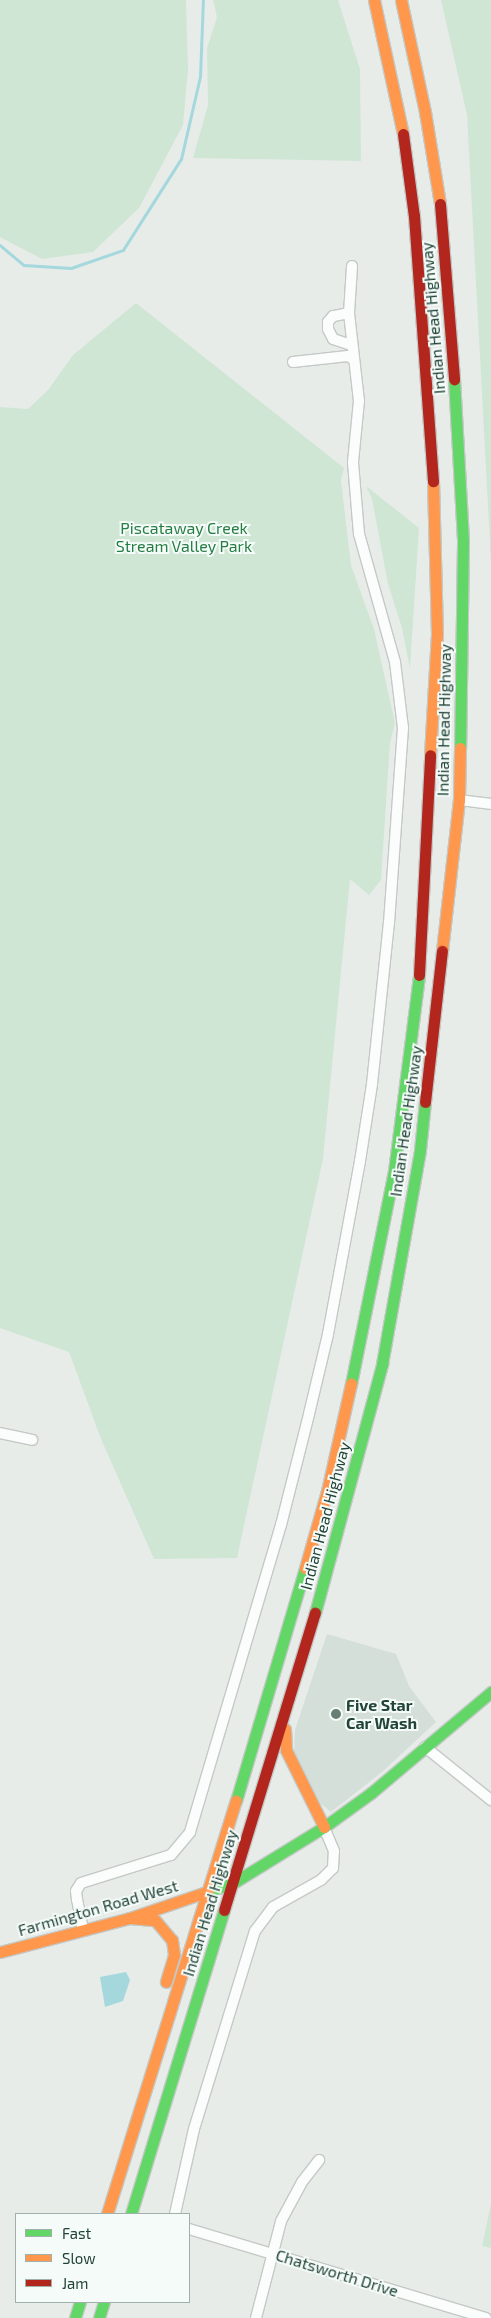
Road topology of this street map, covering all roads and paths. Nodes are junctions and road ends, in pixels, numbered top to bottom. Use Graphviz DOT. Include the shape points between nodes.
graph roads {
  1 [pos="374,0"];
  2 [pos="401,0"];
  3 [pos="352,266"];
  4 [pos="350,313"];
  5 [pos="352,345"];
  6 [pos="353,358"];
  7 [pos="293,362"];
  8 [pos="459,800"];
  9 [pos="491,804"];
  10 [pos="0,1433"];
  11 [pos="32,1440"];
  12 [pos="296,1675"];
  13 [pos="491,1692"];
  14 [pos="425,1747"];
  15 [pos="491,1800"];
  16 [pos="324,1828"];
  17 [pos="233,1883"];
  18 [pos="205,1894"];
  19 [pos="130,1918"];
  20 [pos="84,1930"];
  21 [pos="0,1952"];
  22 [pos="127,2150"];
  23 [pos="319,2160"];
  24 [pos="107,2213"];
  25 [pos="131,2213"];
  26 [pos="175,2213"];
  27 [pos="190,2229"];
  28 [pos="272,2253"];
  29 [pos="80,2303"];
  30 [pos="104,2303"];
  31 [pos="75,2318"];
  32 [pos="99,2318"];
  33 [pos="256,2318"];
  34 [pos="486,2318"];
  1 -- 18 [label="main road, Indian Head Highway" via="401,119 414,216 433,471 437,634 417,1005 394,1172 350,1398 310,1551"];
  2 -- 8 [label="main road, Indian Head Highway" via="425,112 440,204 457,419 463,542"];
  3 -- 4 [label="street"];
  4 -- 5 [label="street"];
  4 -- 5 [label="street" via="333,316 328,322 328,329 333,339"];
  5 -- 6 [label="street"];
  6 -- 7 [label="street"];
  6 -- 20 [label="street" via="359,401 353,462 359,534 395,662 403,728 380,1008 350,1217 328,1334 281,1525 190,1832 171,1855 81,1884 76,1891"];
  8 -- 9 [label="street"];
  8 -- 12 [label="main road, Indian Head Highway" via="420,1150 396,1289 382,1364 357,1465"];
  10 -- 11 [label="street"];
  12 -- 16 [label="main road" via="284,1743"];
  12 -- 17 [label="main road, Indian Head Highway"];
  13 -- 14 [label="main road, Farmington Road West"];
  14 -- 15 [label="street"];
  14 -- 16 [label="main road, Farmington Road West"];
  16 -- 17 [label="main road, Farmington Road West"];
  16 -- 26 [label="street" via="334,1851 332,1868 321,1880 273,1907 255,1931 194,2129"];
  17 -- 18 [label="main road, Farmington Road West"];
  17 -- 25 [label="main road, Indian Head Highway"];
  18 -- 19 [label="main road, Farmington Road West"];
  18 -- 22 [label="main road, Indian Head Highway"];
  19 -- 20 [label="main road, Farmington Road West"];
  19 -- 22 [label="main road" via="154,1920 163,1926 172,1940 174,1955 139,2077"];
  20 -- 21 [label="main road, Farmington Road West"];
  22 -- 24 [label="main road, Indian Head Highway"];
  23 -- 28 [label="street" via="286,2210"];
  27 -- 28 [label="street, Chatsworth Drive"];
  28 -- 33 [label="street"];
  28 -- 34 [label="street, Chatsworth Drive"];
  29 -- 31 [label="main road"];
  30 -- 32 [label="main road"];
}
